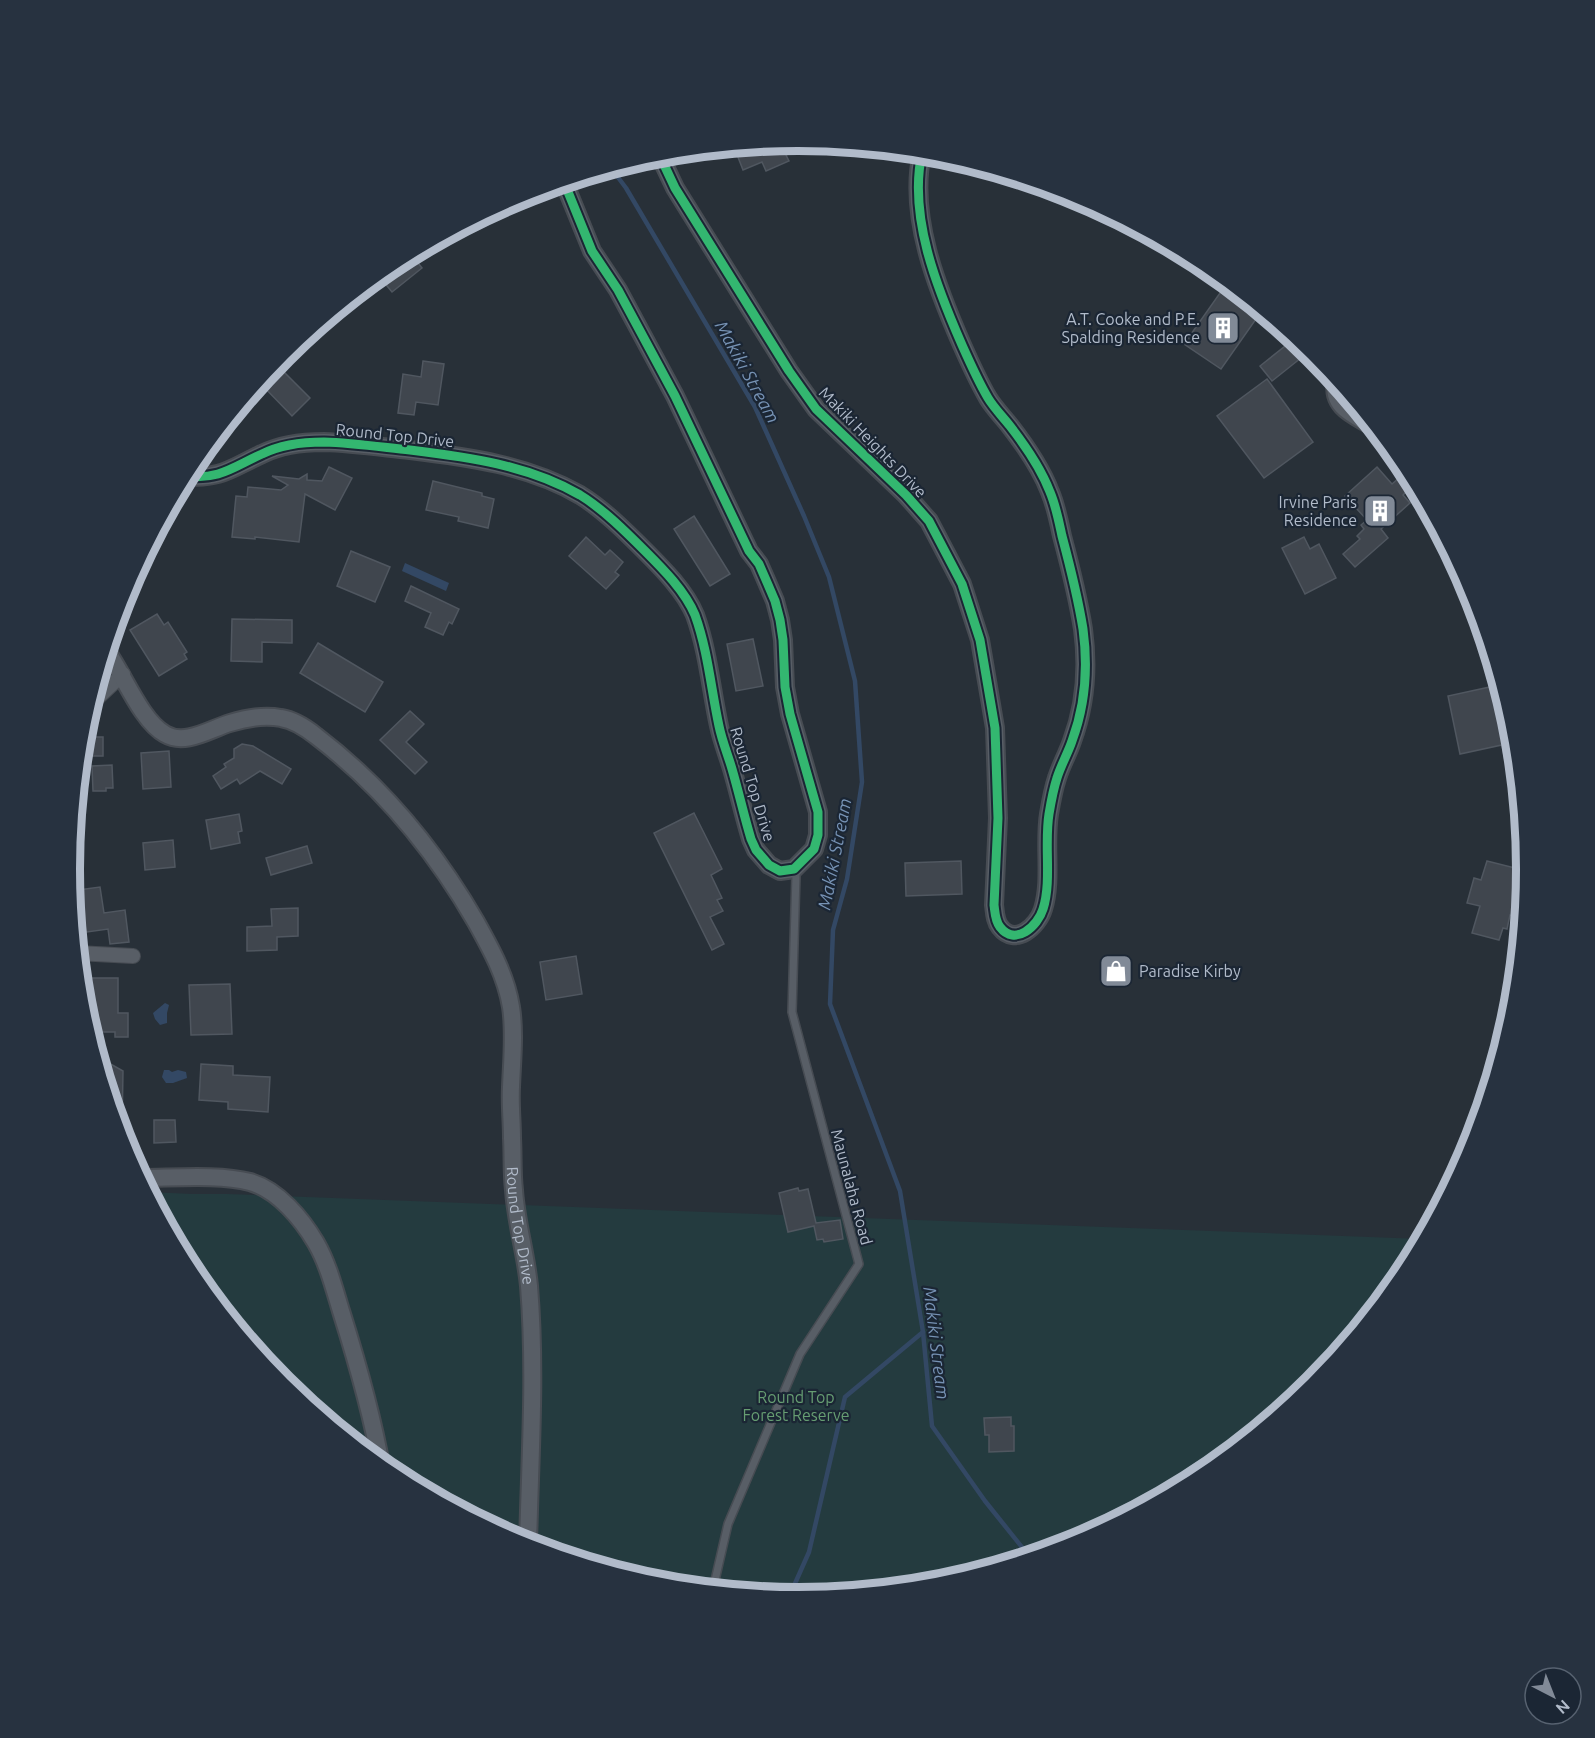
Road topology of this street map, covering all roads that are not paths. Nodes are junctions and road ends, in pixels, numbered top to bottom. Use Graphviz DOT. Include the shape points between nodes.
graph roads {
  1 [pos="920,162"];
  2 [pos="664,164"];
  3 [pos="567,189"];
  4 [pos="1335,394"];
  5 [pos="1351,413"];
  6 [pos="197,477"];
  7 [pos="112,658"];
  8 [pos="123,675"];
  9 [pos="101,695"];
  10 [pos="794,869"];
  11 [pos="85,953"];
  12 [pos="133,956"];
  13 [pos="150,1178"];
  14 [pos="378,1452"];
  15 [pos="528,1534"];
  16 [pos="715,1582"];
  1 -- 2 [label="street, Makiki Heights Drive" via="921,222 936,277 978,380 1050,492 1083,630 1083,697 1057,777 1049,816 1046,898 1035,924 1025,933 1003,931 996,918 998,818 994,728 980,640 962,584 929,521 816,409 789,371"];
  3 -- 10 [label="street" via="592,251 618,290 675,396 775,601 790,714 818,812 814,849"];
  4 -- 5 [label="street" via="1343,408"];
  6 -- 10 [label="street, Round Top Drive" via="221,474 282,447 322,442 493,462 580,495 621,527 662,567 694,613 719,728 751,839 769,865 780,871"];
  7 -- 8 [label="street, Round Top Drive"];
  8 -- 9 [label="street"];
  8 -- 15 [label="street, Round Top Drive" via="152,724 177,738 266,716 284,718 304,727 356,768 388,800 432,853 488,944 511,1006 514,1191 529,1286 532,1374"];
  10 -- 16 [label="lane, Maunalaha Road" via="792,1012 858,1264 800,1354 728,1524"];
  11 -- 12 [label="street"];
  13 -- 14 [label="street" via="250,1182 294,1212 325,1259"];
}
